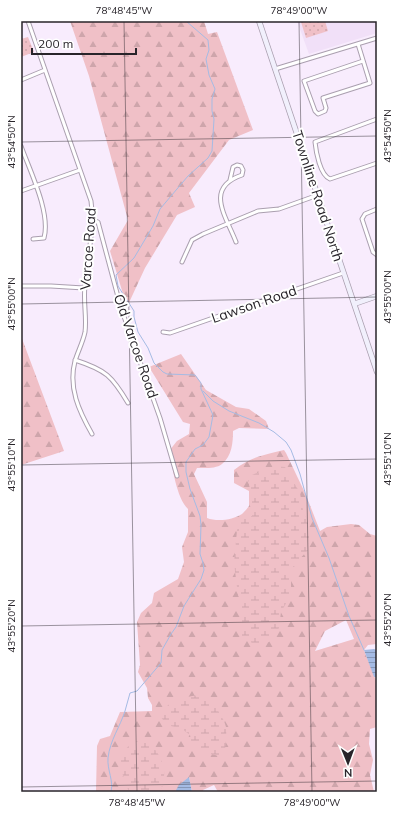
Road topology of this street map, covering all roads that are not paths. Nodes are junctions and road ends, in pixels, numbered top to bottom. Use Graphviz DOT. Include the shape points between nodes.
graph roads {
  1 [pos="28,21"];
  2 [pos="259,21"];
  3 [pos="377,38"];
  4 [pos="358,44"];
  5 [pos="363,61"];
  6 [pos="275,69"];
  7 [pos="46,70"];
  8 [pos="21,80"];
  9 [pos="377,119"];
  10 [pos="21,146"];
  11 [pos="377,163"];
  12 [pos="80,170"];
  13 [pos="230,180"];
  14 [pos="35,186"];
  15 [pos="21,191"];
  16 [pos="318,195"];
  17 [pos="377,209"];
  18 [pos="92,220"];
  19 [pos="228,223"];
  20 [pos="33,239"];
  21 [pos="236,242"];
  22 [pos="377,255"];
  23 [pos="182,262"];
  24 [pos="343,273"];
  25 [pos="21,286"];
  26 [pos="84,288"];
  27 [pos="377,296"];
  28 [pos="354,304"];
  29 [pos="163,332"];
  30 [pos="75,360"];
  31 [pos="377,372"];
  32 [pos="128,403"];
  33 [pos="92,434"];
  34 [pos="177,476"];
  1 -- 7 [label="street, Varcoe Road"];
  2 -- 6 [label="main road, Townline Road North"];
  3 -- 4 [label="street"];
  4 -- 5 [label="street"];
  4 -- 6 [label="street"];
  5 -- 5 [label="street" via="370,83 323,98 326,108 318,114 304,81"];
  6 -- 16 [label="main road, Townline Road North"];
  7 -- 8 [label="street"];
  7 -- 12 [label="street, Varcoe Road"];
  9 -- 11 [label="street" via="315,142 320,164 326,177 330,179"];
  10 -- 14 [label="street"];
  12 -- 14 [label="street"];
  12 -- 18 [label="street, Varcoe Road" via="90,197"];
  13 -- 13 [label="street" via="242,175 241,166 233,167"];
  13 -- 19 [label="street" via="220,196"];
  14 -- 15 [label="street"];
  14 -- 20 [label="street" via="45,214 46,232 44,238"];
  16 -- 19 [label="street" via="279,209 258,211"];
  16 -- 24 [label="main road, Townline Road North"];
  17 -- 22 [label="street" via="363,216 362,223 373,252"];
  18 -- 26 [label="street, Varcoe Road"];
  18 -- 34 [label="street, Old Varcoe Road" via="98,222 100,227 122,308"];
  19 -- 21 [label="street"];
  19 -- 23 [label="street" via="192,240"];
  24 -- 28 [label="main road, Townline Road North"];
  24 -- 29 [label="street, Lawson Road" via="170,333"];
  25 -- 26 [label="street"];
  26 -- 30 [label="street, Varcoe Road" via="85,331"];
  27 -- 28 [label="main road"];
  28 -- 31 [label="main road, Townline Road North"];
  30 -- 32 [label="street" via="106,373 119,387"];
  30 -- 33 [label="street, Varcoe Road" via="74,393"];
}
